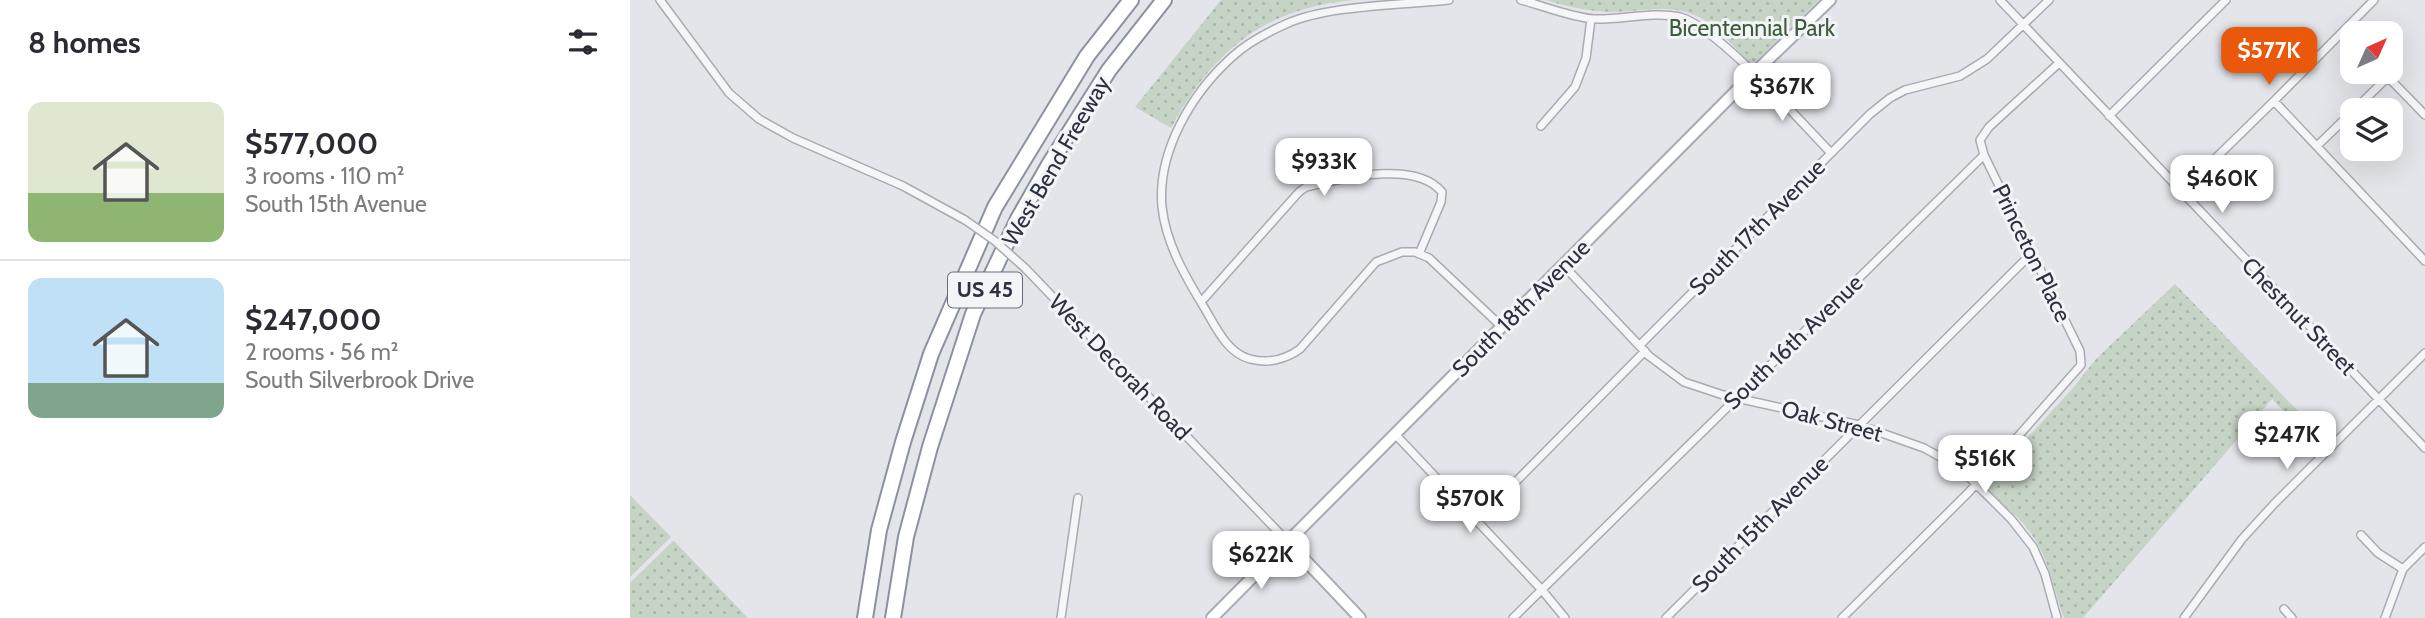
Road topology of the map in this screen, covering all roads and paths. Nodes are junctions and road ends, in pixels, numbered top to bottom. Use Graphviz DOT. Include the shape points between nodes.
graph roads {
  1 [pos="660,0"];
  2 [pos="1131,0"];
  3 [pos="1164,0"];
  4 [pos="1450,0"];
  5 [pos="1521,0"];
  6 [pos="1830,0"];
  7 [pos="2000,0"];
  8 [pos="2049,0"];
  9 [pos="2226,0"];
  10 [pos="2374,0"];
  11 [pos="1591,19"];
  12 [pos="2023,24"];
  13 [pos="2059,63"];
  14 [pos="1753,74"];
  15 [pos="2366,98"];
  16 [pos="2274,101"];
  17 [pos="2425,116"];
  18 [pos="2109,117"];
  19 [pos="2340,124"];
  20 [pos="1541,126"];
  21 [pos="2317,146"];
  22 [pos="1831,153"];
  23 [pos="1984,155"];
  24 [pos="2180,192"];
  25 [pos="2032,253"];
  26 [pos="1419,254"];
  27 [pos="2425,261"];
  28 [pos="1564,266"];
  29 [pos="1201,302"];
  30 [pos="1501,326"];
  31 [pos="1642,348"];
  32 [pos="2425,353"];
  33 [pos="1737,397"];
  34 [pos="2379,400"];
  35 [pos="1859,425"];
  36 [pos="1395,434"];
  37 [pos="2425,448"];
  38 [pos="1976,484"];
  39 [pos="1078,498"];
  40 [pos="1477,521"];
  41 [pos="2361,535"];
  42 [pos="1287,541"];
  43 [pos="2425,547"];
  44 [pos="2403,569"];
  45 [pos="1542,590"];
  46 [pos="2284,609"];
  47 [pos="864,618"];
  48 [pos="893,618"];
  49 [pos="1061,618"];
  50 [pos="1212,618"];
  51 [pos="1360,618"];
  52 [pos="1513,618"];
  53 [pos="1565,618"];
  54 [pos="1666,618"];
  55 [pos="1842,618"];
  56 [pos="2057,618"];
  57 [pos="2184,618"];
  58 [pos="2292,618"];
  59 [pos="2385,618"];
  1 -- 42 [label="street, West Decorah Road, bridge" via="729,93 759,119 903,186 995,240"];
  2 -- 47 [label="highway, West Bend Freeway / US 45" via="1087,55 1023,157 995,207 950,309 903,442 879,530"];
  3 -- 48 [label="highway, West Bend Freeway / US 45" via="1109,70 1050,163 974,313 906,537"];
  4 -- 29 [label="street" via="1324,13 1289,23 1234,55 1204,85 1176,133 1163,176 1162,206 1176,258"];
  5 -- 11 [label="street"];
  6 -- 14 [label="street, South 18th Avenue"];
  7 -- 12 [label="street, Chestnut Street"];
  8 -- 12 [label="street, South 17th Avenue"];
  9 -- 18 [label="street"];
  10 -- 16 [label="street"];
  11 -- 14 [label="street" via="1678,17 1698,24"];
  11 -- 20 [label="street" via="1586,58 1574,87"];
  12 -- 13 [label="street, Chestnut Street"];
  12 -- 22 [label="street, South 17th Avenue" via="1987,59 1960,76 1890,98"];
  13 -- 18 [label="street, Chestnut Street"];
  13 -- 23 [label="street" via="1989,127 1980,140"];
  14 -- 22 [label="street"];
  14 -- 28 [label="street, South 18th Avenue"];
  15 -- 17 [label="street" via="2388,77"];
  16 -- 21 [label="street"];
  16 -- 24 [label="street"];
  18 -- 24 [label="street, Chestnut Street"];
  19 -- 21 [label="street"];
  21 -- 27 [label="street"];
  22 -- 31 [label="street, South 17th Avenue"];
  23 -- 25 [label="street, Princeton Place"];
  23 -- 33 [label="street, South 16th Avenue"];
  24 -- 34 [label="street, Chestnut Street"];
  25 -- 35 [label="street, South 15th Avenue"];
  25 -- 38 [label="street, Princeton Place" via="2080,351 2081,365"];
  26 -- 29 [label="street" via="1402,251 1376,262 1287,358 1250,360 1236,353"];
  26 -- 29 [label="street" via="1442,192 1408,175 1358,175 1306,187"];
  26 -- 30 [label="street" via="1441,268"];
  28 -- 30 [label="street, South 18th Avenue"];
  28 -- 31 [label="street, Oak Street"];
  30 -- 36 [label="street, South 18th Avenue"];
  31 -- 33 [label="street, Oak Street" via="1684,382"];
  31 -- 40 [label="street, South 17th Avenue"];
  32 -- 34 [label="street"];
  33 -- 35 [label="street, Oak Street"];
  33 -- 45 [label="street, South 16th Avenue"];
  34 -- 37 [label="street, Chestnut Street"];
  34 -- 57 [label="street" via="2242,539"];
  35 -- 38 [label="street, Oak Street" via="1924,448"];
  35 -- 54 [label="street, South 15th Avenue"];
  36 -- 40 [label="street"];
  36 -- 42 [label="street, South 18th Avenue"];
  38 -- 55 [label="street"];
  38 -- 56 [label="street, Oak Street" via="2033,547"];
  39 -- 49 [label="street"];
  40 -- 45 [label="street"];
  41 -- 44 [label="street"];
  42 -- 50 [label="street, South 18th Avenue"];
  42 -- 51 [label="street, West Decorah Road"];
  43 -- 44 [label="street"];
  44 -- 59 [label="street"];
  45 -- 52 [label="street, South 16th Avenue"];
  45 -- 53 [label="street"];
  46 -- 58 [label="street"];
}
